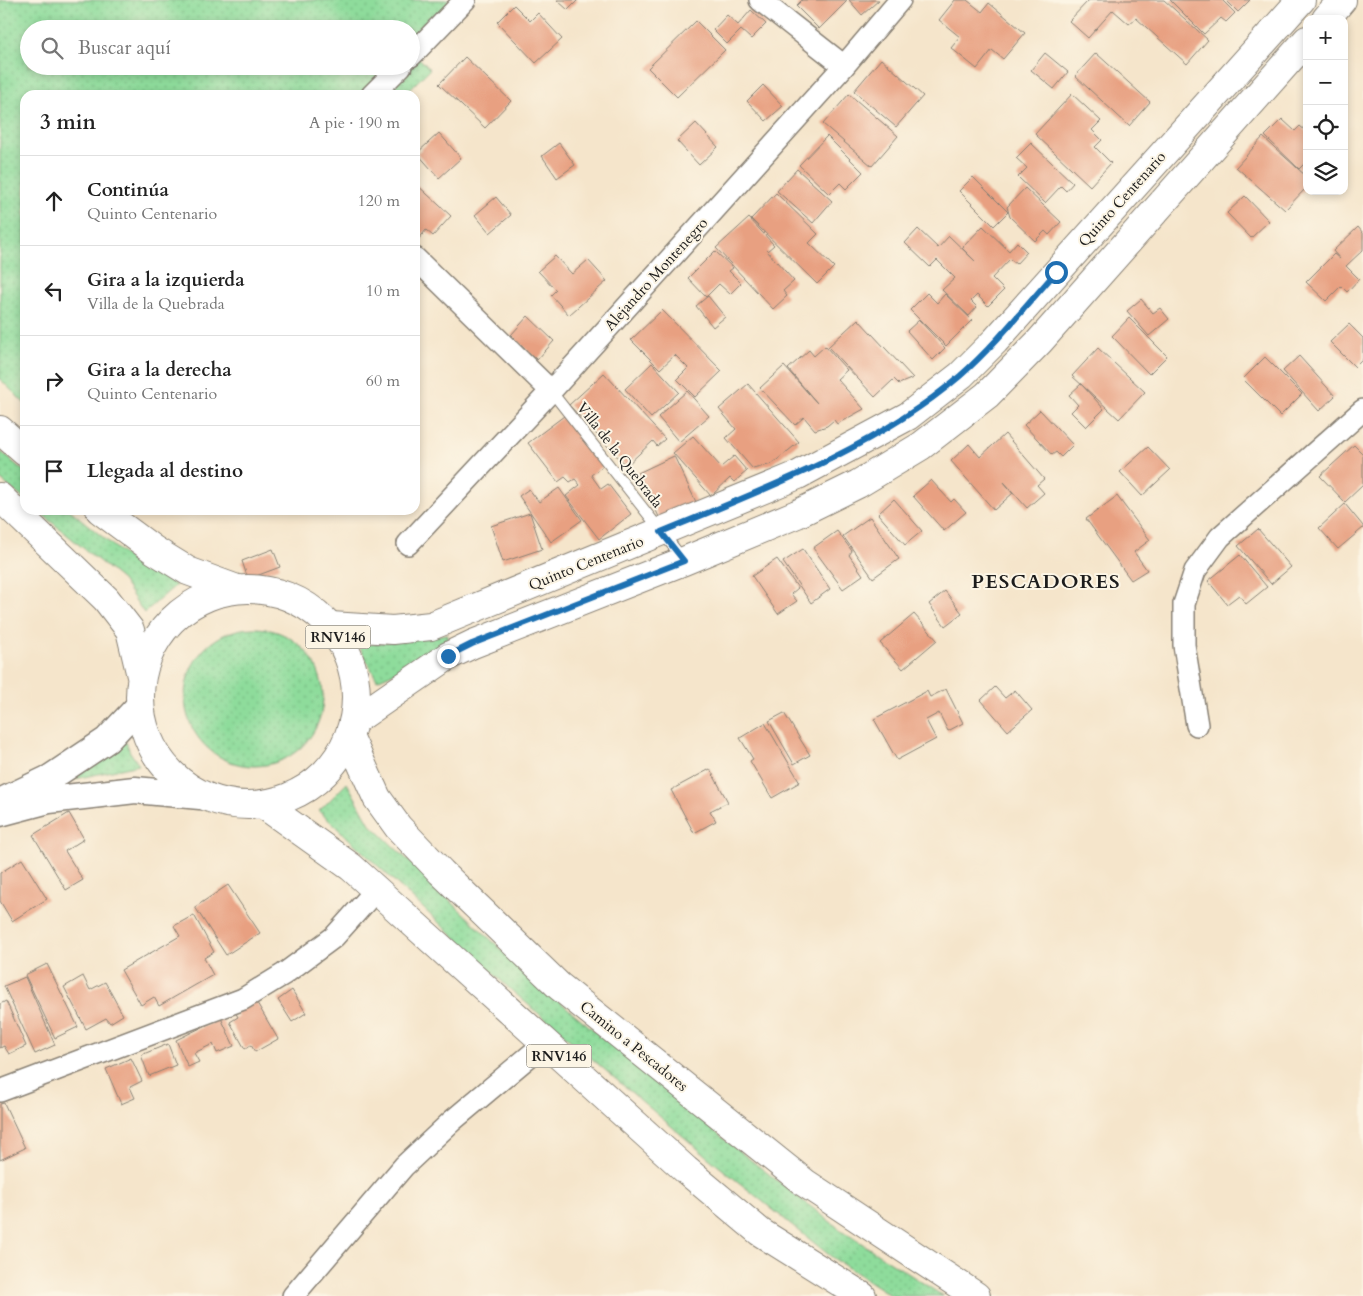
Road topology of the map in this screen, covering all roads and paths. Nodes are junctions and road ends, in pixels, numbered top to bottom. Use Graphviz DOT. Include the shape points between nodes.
graph roads {
  1 [pos="465,0"];
  2 [pos="760,0"];
  3 [pos="900,0"];
  4 [pos="1301,0"];
  5 [pos="1342,0"];
  6 [pos="1329,15"];
  7 [pos="1303,45"];
  8 [pos="420,47"];
  9 [pos="844,66"];
  10 [pos="392,75"];
  11 [pos="377,90"];
  12 [pos="420,263"];
  13 [pos="551,391"];
  14 [pos="1363,410"];
  15 [pos="0,430"];
  16 [pos="20,448"];
  17 [pos="0,498"];
  18 [pos="107,515"];
  19 [pos="661,532"];
  20 [pos="408,544"];
  21 [pos="684,561"];
  22 [pos="237,589"];
  23 [pos="331,626"];
  24 [pos="141,676"];
  25 [pos="139,706"];
  26 [pos="1197,725"];
  27 [pos="352,729"];
  28 [pos="200,796"];
  29 [pos="0,802"];
  30 [pos="264,806"];
  31 [pos="0,813"];
  32 [pos="376,890"];
  33 [pos="545,1043"];
  34 [pos="0,1091"];
  35 [pos="293,1296"];
  36 [pos="862,1296"];
  37 [pos="976,1296"];
  1 -- 8 [label="street"];
  2 -- 9 [label="street"];
  3 -- 9 [label="street, Alejandro Montenegro"];
  4 -- 19 [label="main road, Quinto Centenario" via="960,376 908,416 798,475"];
  5 -- 6 [label="main road"];
  7 -- 21 [label="main road" via="1039,342 987,395 921,446 858,484 797,514"];
  9 -- 13 [label="street, Alejandro Montenegro"];
  10 -- 11 [label="street"];
  12 -- 13 [label="street"];
  13 -- 19 [label="lane, Villa de la Quebrada"];
  13 -- 20 [label="street, Alejandro Montenegro"];
  14 -- 26 [label="street" via="1220,537 1195,571 1184,604 1184,645"];
  15 -- 16 [label="main road"];
  17 -- 24 [label="main road, RNV146" via="106,599 130,630"];
  18 -- 22 [label="main road, RNV146" via="188,571"];
  19 -- 21 [label="lane, Villa de la Quebrada"];
  19 -- 23 [label="main road, Quinto Centenario" via="431,626 393,630"];
  21 -- 27 [label="main road" via="448,656"];
  22 -- 23 [label="main road, RNV146" via="264,590 288,596 312,609"];
  22 -- 24 [label="main road, RNV146" via="210,596 186,608 165,627 150,650"];
  23 -- 27 [label="main road, RNV146" via="345,647 354,671 357,696"];
  24 -- 25 [label="main road, RNV146"];
  25 -- 28 [label="main road, RNV146" via="145,734 158,759 176,780"];
  25 -- 29 [label="street" via="106,740 50,778"];
  27 -- 30 [label="main road, RNV146" via="341,755 316,783 282,801"];
  27 -- 37 [label="main road, Camino a Pescadores" via="377,798 398,826 559,986 805,1183"];
  28 -- 30 [label="main road, RNV146"];
  28 -- 31 [label="street" via="135,790 49,800"];
  30 -- 32 [label="main road, RNV146" via="326,848"];
  32 -- 33 [label="main road, RNV146"];
  32 -- 34 [label="street" via="334,936 284,974 243,999"];
  33 -- 35 [label="street" via="404,1166"];
  33 -- 36 [label="main road, RNV146" via="760,1232"];
}
